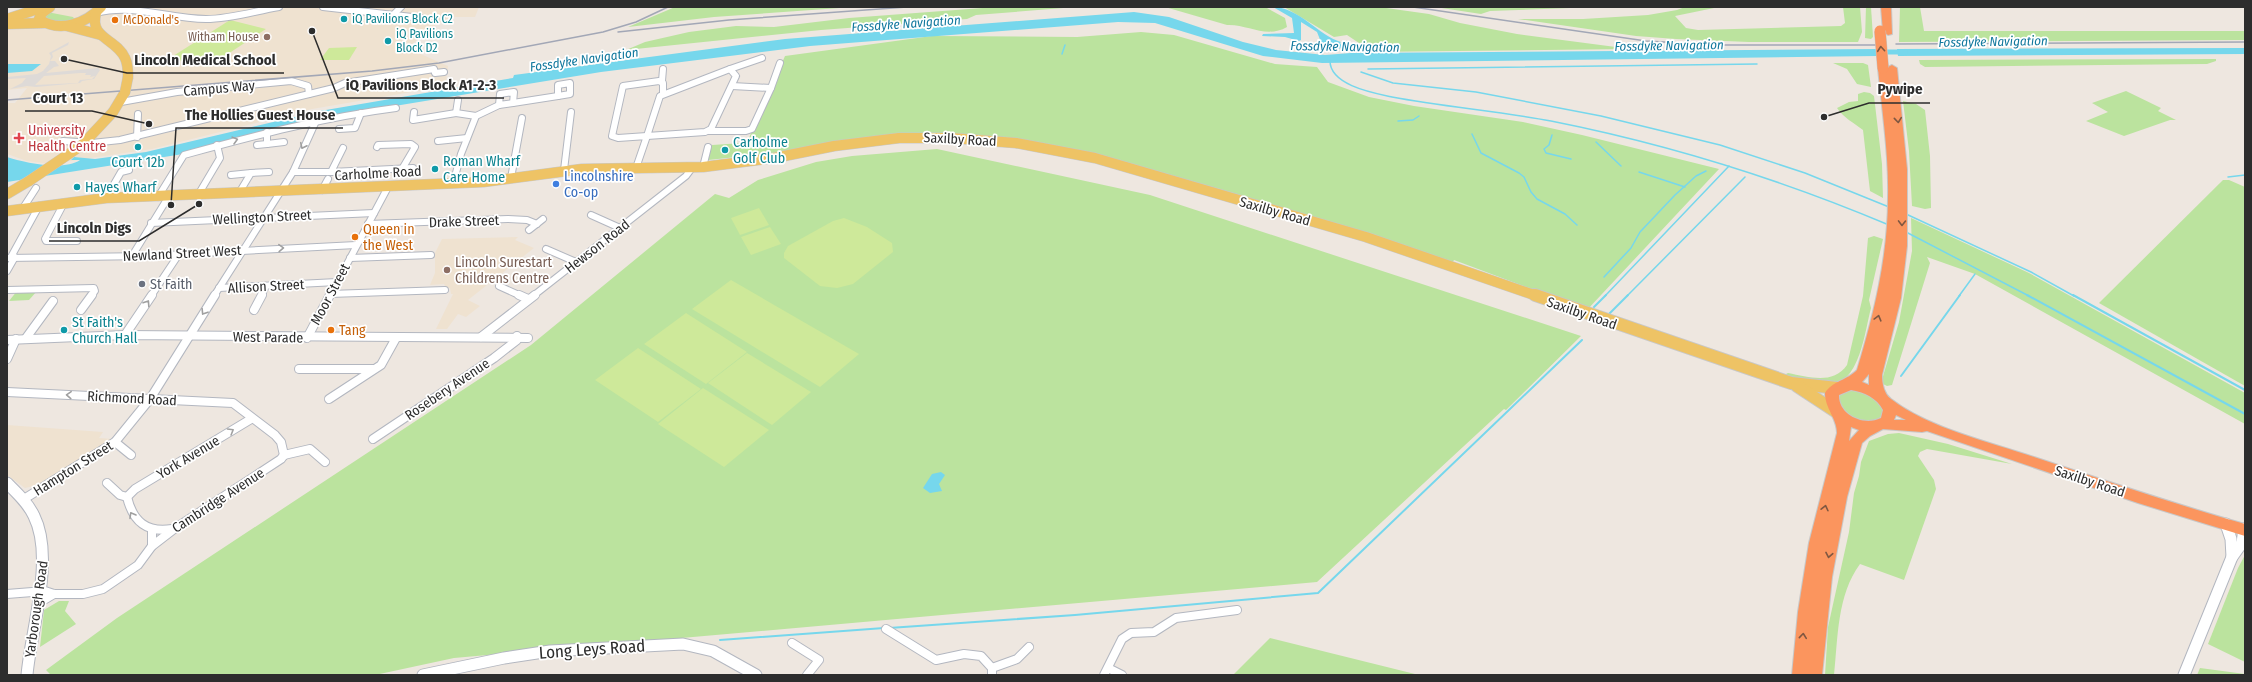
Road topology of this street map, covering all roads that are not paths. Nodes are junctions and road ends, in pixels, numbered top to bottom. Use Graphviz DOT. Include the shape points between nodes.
graph roads {
  1 [pos="44,7"];
  2 [pos="50,7"];
  3 [pos="124,7"];
  4 [pos="279,7"];
  5 [pos="323,7"];
  6 [pos="401,7"];
  7 [pos="1877,7"];
  8 [pos="1886,7"];
  9 [pos="262,9"];
  10 [pos="98,11"];
  11 [pos="392,15"];
  12 [pos="421,18"];
  13 [pos="7,19"];
  14 [pos="44,23"];
  15 [pos="7,24"];
  16 [pos="64,25"];
  17 [pos="1884,32"];
  18 [pos="103,36"];
  19 [pos="762,58"];
  20 [pos="780,64"];
  21 [pos="730,69"];
  22 [pos="444,72"];
  23 [pos="663,72"];
  24 [pos="662,81"];
  25 [pos="732,86"];
  26 [pos="771,88"];
  27 [pos="309,94"];
  28 [pos="663,94"];
  29 [pos="124,96"];
  30 [pos="148,96"];
  31 [pos="558,96"];
  32 [pos="458,100"];
  33 [pos="513,103"];
  34 [pos="500,105"];
  35 [pos="396,108"];
  36 [pos="414,112"];
  37 [pos="571,112"];
  38 [pos="361,113"];
  39 [pos="456,113"];
  40 [pos="138,114"];
  41 [pos="476,116"];
  42 [pos="522,118"];
  43 [pos="316,121"];
  44 [pos="339,129"];
  45 [pos="710,131"];
  46 [pos="267,132"];
  47 [pos="646,136"];
  48 [pos="137,137"];
  49 [pos="467,138"];
  50 [pos="63,141"];
  51 [pos="284,142"];
  52 [pos="435,142"];
  53 [pos="267,144"];
  54 [pos="218,145"];
  55 [pos="257,145"];
  56 [pos="378,147"];
  57 [pos="708,147"];
  58 [pos="343,148"];
  59 [pos="742,163"];
  60 [pos="413,168"];
  61 [pos="636,168"];
  62 [pos="692,168"];
  63 [pos="704,168"];
  64 [pos="402,169"];
  65 [pos="129,170"];
  66 [pos="376,170"];
  67 [pos="564,170"];
  68 [pos="269,172"];
  69 [pos="293,172"];
  70 [pos="331,172"];
  71 [pos="250,174"];
  72 [pos="231,175"];
  73 [pos="373,178"];
  74 [pos="511,178"];
  75 [pos="328,179"];
  76 [pos="453,184"];
  77 [pos="33,185"];
  78 [pos="388,187"];
  79 [pos="322,190"];
  80 [pos="279,192"];
  81 [pos="239,193"];
  82 [pos="10,194"];
  83 [pos="198,195"];
  84 [pos="169,196"];
  85 [pos="158,197"];
  86 [pos="106,198"];
  87 [pos="64,203"];
  88 [pos="39,206"];
  89 [pos="12,209"];
  90 [pos="374,213"];
  91 [pos="591,215"];
  92 [pos="263,217"];
  93 [pos="543,219"];
  94 [pos="151,223"];
  95 [pos="368,224"];
  96 [pos="537,224"];
  97 [pos="620,228"];
  98 [pos="529,230"];
  99 [pos="77,241"];
  100 [pos="1896,242"];
  101 [pos="356,245"];
  102 [pos="546,249"];
  103 [pos="242,250"];
  104 [pos="179,254"];
  105 [pos="431,255"];
  106 [pos="132,256"];
  107 [pos="11,257"];
  108 [pos="350,258"];
  109 [pos="576,262"];
  110 [pos="7,271"];
  111 [pos="337,282"];
  112 [pos="266,286"];
  113 [pos="499,286"];
  114 [pos="218,288"];
  115 [pos="7,290"];
  116 [pos="445,290"];
  117 [pos="330,294"];
  118 [pos="528,299"];
  119 [pos="53,301"];
  120 [pos="81,310"];
  121 [pos="254,310"];
  122 [pos="125,335"];
  123 [pos="189,336"];
  124 [pos="481,336"];
  125 [pos="518,336"];
  126 [pos="26,338"];
  127 [pos="307,338"];
  128 [pos="396,338"];
  129 [pos="528,338"];
  130 [pos="16,339"];
  131 [pos="7,340"];
  132 [pos="7,359"];
  133 [pos="374,369"];
  134 [pos="299,370"];
  135 [pos="1791,383"];
  136 [pos="1841,387"];
  137 [pos="7,392"];
  138 [pos="150,399"];
  139 [pos="329,399"];
  140 [pos="1883,399"];
  141 [pos="1838,413"];
  142 [pos="251,418"];
  143 [pos="1879,425"];
  144 [pos="1936,429"];
  145 [pos="373,438"];
  146 [pos="115,442"];
  147 [pos="131,455"];
  148 [pos="284,455"];
  149 [pos="325,462"];
  150 [pos="7,483"];
  151 [pos="107,483"];
  152 [pos="127,497"];
  153 [pos="24,499"];
  154 [pos="2226,524"];
  155 [pos="174,529"];
  156 [pos="152,530"];
  157 [pos="2244,530"];
  158 [pos="152,546"];
  159 [pos="2232,557"];
  160 [pos="7,594"];
  161 [pos="38,598"];
  162 [pos="1237,610"];
  163 [pos="886,629"];
  164 [pos="792,643"];
  165 [pos="1029,647"];
  166 [pos="1106,671"];
  167 [pos="992,672"];
  168 [pos="27,675"];
  169 [pos="423,675"];
  170 [pos="756,675"];
  171 [pos="807,675"];
  172 [pos="1122,675"];
  173 [pos="1800,675"];
  174 [pos="1814,675"];
  175 [pos="2184,675"];
  1 -- 13 [label="main road"];
  2 -- 14 [label="main road" via="40,15 39,19"];
  3 -- 9 [label="street" via="206,19"];
  3 -- 10 [label="street"];
  4 -- 9 [label="street"];
  5 -- 11 [label="street"];
  6 -- 11 [label="street"];
  7 -- 17 [label="highway"];
  8 -- 17 [label="highway"];
  10 -- 16 [label="main road" via="83,20"];
  10 -- 18 [label="main road" via="94,25"];
  11 -- 12 [label="street"];
  14 -- 15 [label="main road"];
  14 -- 16 [label="main road"];
  16 -- 18 [label="main road"];
  17 -- 100 [label="highway" via="1901,158"];
  18 -- 29 [label="main road, bridge" via="117,46 126,57 128,77"];
  19 -- 21 [label="street"];
  20 -- 26 [label="street"];
  21 -- 25 [label="street" via="736,76"];
  21 -- 28 [label="street"];
  22 -- 27 [label="street, Campus Way" via="436,73 434,69 345,83"];
  23 -- 24 [label="street"];
  24 -- 28 [label="street"];
  24 -- 47 [label="street" via="623,86 612,136"];
  25 -- 26 [label="street"];
  25 -- 45 [label="street"];
  26 -- 45 [label="street" via="752,129"];
  27 -- 30 [label="street, Campus Way" via="306,84 291,81"];
  27 -- 48 [label="street, Campus Way"];
  28 -- 47 [label="street" via="660,96"];
  29 -- 30 [label="street, Campus Way"];
  29 -- 30 [label="street"];
  29 -- 77 [label="main road, bridge" via="114,112 82,145"];
  31 -- 33 [label="street"];
  32 -- 39 [label="street"];
  33 -- 34 [label="street"];
  33 -- 34 [label="street" via="514,92 500,94"];
  34 -- 41 [label="street"];
  35 -- 38 [label="street"];
  36 -- 39 [label="street" via="413,122"];
  37 -- 67 [label="street"];
  38 -- 43 [label="street"];
  38 -- 44 [label="street" via="355,128"];
  39 -- 41 [label="street"];
  40 -- 48 [label="street"];
  41 -- 49 [label="street"];
  42 -- 74 [label="street"];
  43 -- 46 [label="street"];
  43 -- 69 [label="street, Hampton Street, one-way" via="292,169"];
  45 -- 47 [label="street"];
  46 -- 53 [label="street"];
  54 -- 46 [label="street, one-way"];
  47 -- 61 [label="street"];
  48 -- 50 [label="street, Campus Way" via="92,143"];
  49 -- 52 [label="street"];
  49 -- 76 [label="street"];
  51 -- 53 [label="street"];
  53 -- 55 [label="street"];
  54 -- 83 [label="street" via="220,158"];
  54 -- 85 [label="street" via="184,155"];
  56 -- 64 [label="street" via="411,144 415,146 406,167"];
  57 -- 63 [label="street"];
  58 -- 70 [label="street"];
  59 -- 63 [label="main road, Carholme Road"];
  59 -- 135 [label="main road, Saxilby Road" via="840,145 914,138 1004,141 1061,150 1366,237"];
  60 -- 64 [label="street"];
  61 -- 62 [label="main road, Carholme Road"];
  61 -- 67 [label="main road, Carholme Road"];
  62 -- 63 [label="main road, Carholme Road"];
  62 -- 97 [label="street, Hewson Road" via="686,176"];
  64 -- 66 [label="street"];
  65 -- 86 [label="street" via="121,172"];
  66 -- 70 [label="street"];
  66 -- 73 [label="street"];
  67 -- 74 [label="main road, Carholme Road"];
  68 -- 71 [label="street"];
  69 -- 70 [label="street"];
  69 -- 80 [label="street, Hampton Street"];
  71 -- 72 [label="street"];
  71 -- 81 [label="street"];
  74 -- 76 [label="main road, Carholme Road"];
  75 -- 79 [label="street"];
  76 -- 78 [label="main road, Carholme Road"];
  77 -- 82 [label="main road"];
  77 -- 89 [label="street"];
  78 -- 79 [label="main road, Carholme Road"];
  78 -- 90 [label="street, Moor Street"];
  79 -- 80 [label="main road, Carholme Road"];
  80 -- 81 [label="main road, Carholme Road"];
  80 -- 92 [label="street, Hampton Street"];
  81 -- 83 [label="main road, Carholme Road"];
  82 -- 89 [label="main road"];
  83 -- 84 [label="main road, Carholme Road"];
  84 -- 85 [label="main road, Carholme Road"];
  84 -- 94 [label="street"];
  85 -- 86 [label="main road, Carholme Road"];
  86 -- 87 [label="main road, Carholme Road"];
  87 -- 88 [label="main road, Carholme Road"];
  87 -- 99 [label="street" via="45,239"];
  88 -- 89 [label="main road, Carholme Road"];
  88 -- 107 [label="street"];
  90 -- 92 [label="street, Wellington Street"];
  90 -- 95 [label="street, Moor Street"];
  91 -- 97 [label="street"];
  92 -- 94 [label="street, Wellington Street"];
  92 -- 103 [label="street, Hampton Street"];
  93 -- 96 [label="street"];
  94 -- 106 [label="street"];
  95 -- 96 [label="street, Drake Street" via="508,219 527,220"];
  95 -- 101 [label="street, Moor Street"];
  96 -- 98 [label="street"];
  97 -- 109 [label="street, Hewson Road"];
  136 -- 100 [label="highway, one-way" via="1857,379 1863,372"];
  100 -- 140 [label="highway" via="1893,308 1875,375 1875,383"];
  103 -- 101 [label="street, Newland Street West, one-way"];
  101 -- 108 [label="street, Moor Street"];
  102 -- 109 [label="street"];
  103 -- 104 [label="street, Newland Street West"];
  103 -- 114 [label="street, Hampton Street"];
  104 -- 106 [label="street, Newland Street West"];
  122 -- 104 [label="street, one-way"];
  105 -- 108 [label="street"];
  106 -- 107 [label="street, Newland Street West"];
  107 -- 110 [label="street"];
  108 -- 111 [label="street, Moor Street"];
  109 -- 118 [label="street, Hewson Road"];
  111 -- 112 [label="street, Allison Street"];
  111 -- 117 [label="street, Moor Street"];
  112 -- 114 [label="street, Allison Street"];
  112 -- 121 [label="street"];
  113 -- 118 [label="street"];
  114 -- 123 [label="street, Hampton Street, one-way"];
  115 -- 120 [label="street" via="94,288 95,291"];
  116 -- 117 [label="street"];
  117 -- 127 [label="street, Moor Street"];
  118 -- 124 [label="street, Hewson Road"];
  119 -- 126 [label="street"];
  122 -- 123 [label="street, West Parade"];
  122 -- 126 [label="street, West Parade"];
  123 -- 127 [label="street, West Parade"];
  123 -- 138 [label="street, Hampton Street"];
  124 -- 125 [label="street, West Parade"];
  124 -- 128 [label="street, West Parade"];
  125 -- 129 [label="street, West Parade"];
  125 -- 145 [label="street, Rosebery Avenue" via="494,358"];
  126 -- 130 [label="street, West Parade"];
  127 -- 128 [label="street, West Parade"];
  128 -- 133 [label="street" via="384,361"];
  130 -- 131 [label="street, West Parade"];
  130 -- 132 [label="street"];
  133 -- 134 [label="street"];
  133 -- 139 [label="street"];
  135 -- 136 [label="main road, Saxilby Road" via="1818,388"];
  135 -- 141 [label="main road, Saxilby Road"];
  136 -- 140 [label="highway, Saxilby Road" via="1866,389"];
  136 -- 141 [label="highway" via="1832,393 1831,398"];
  138 -- 137 [label="street, Richmond Road, one-way"];
  138 -- 142 [label="street, Richmond Road" via="233,403"];
  138 -- 146 [label="street, Hampton Street"];
  140 -- 143 [label="highway" via="1890,414"];
  140 -- 144 [label="highway, Saxilby Road"];
  141 -- 143 [label="highway, Saxilby Road" via="1854,423"];
  173 -- 141 [label="highway, one-way" via="1806,612 1817,542 1844,433 1844,425"];
  142 -- 148 [label="street, Richmond Road" via="276,434"];
  152 -- 142 [label="street, York Avenue, one-way" via="135,489"];
  143 -- 144 [label="highway, Saxilby Road"];
  143 -- 174 [label="highway, one-way" via="1865,432 1856,442 1840,497 1824,577"];
  144 -- 154 [label="highway, Saxilby Road" via="2096,484"];
  146 -- 147 [label="street"];
  146 -- 153 [label="street, Hampton Street"];
  148 -- 149 [label="street" via="310,449"];
  148 -- 155 [label="street, Cambridge Avenue"];
  150 -- 153 [label="street, Yarborough Road"];
  151 -- 152 [label="street" via="120,496"];
  156 -- 152 [label="street, one-way" via="133,518"];
  153 -- 161 [label="street, Yarborough Road" via="36,518 42,538 43,564"];
  154 -- 157 [label="highway, Saxilby Road"];
  154 -- 159 [label="street" via="2231,539"];
  155 -- 156 [label="street"];
  155 -- 158 [label="street, Cambridge Avenue"];
  156 -- 158 [label="street"];
  157 -- 159 [label="street" via="2242,543"];
  158 -- 161 [label="street, Cambridge Avenue" via="133,570 103,589 83,594 54,594"];
  159 -- 175 [label="street"];
  160 -- 161 [label="street"];
  161 -- 168 [label="street, Yarborough Road"];
  162 -- 166 [label="street" via="1176,618 1154,632 1130,633 1122,639"];
  163 -- 167 [label="street" via="936,660 964,654 981,656"];
  164 -- 171 [label="street" via="819,660"];
  165 -- 167 [label="street" via="1026,653"];
  166 -- 172 [label="street"];
  169 -- 170 [label="street, Long Leys Road" via="550,651 697,644 715,650"];
}
